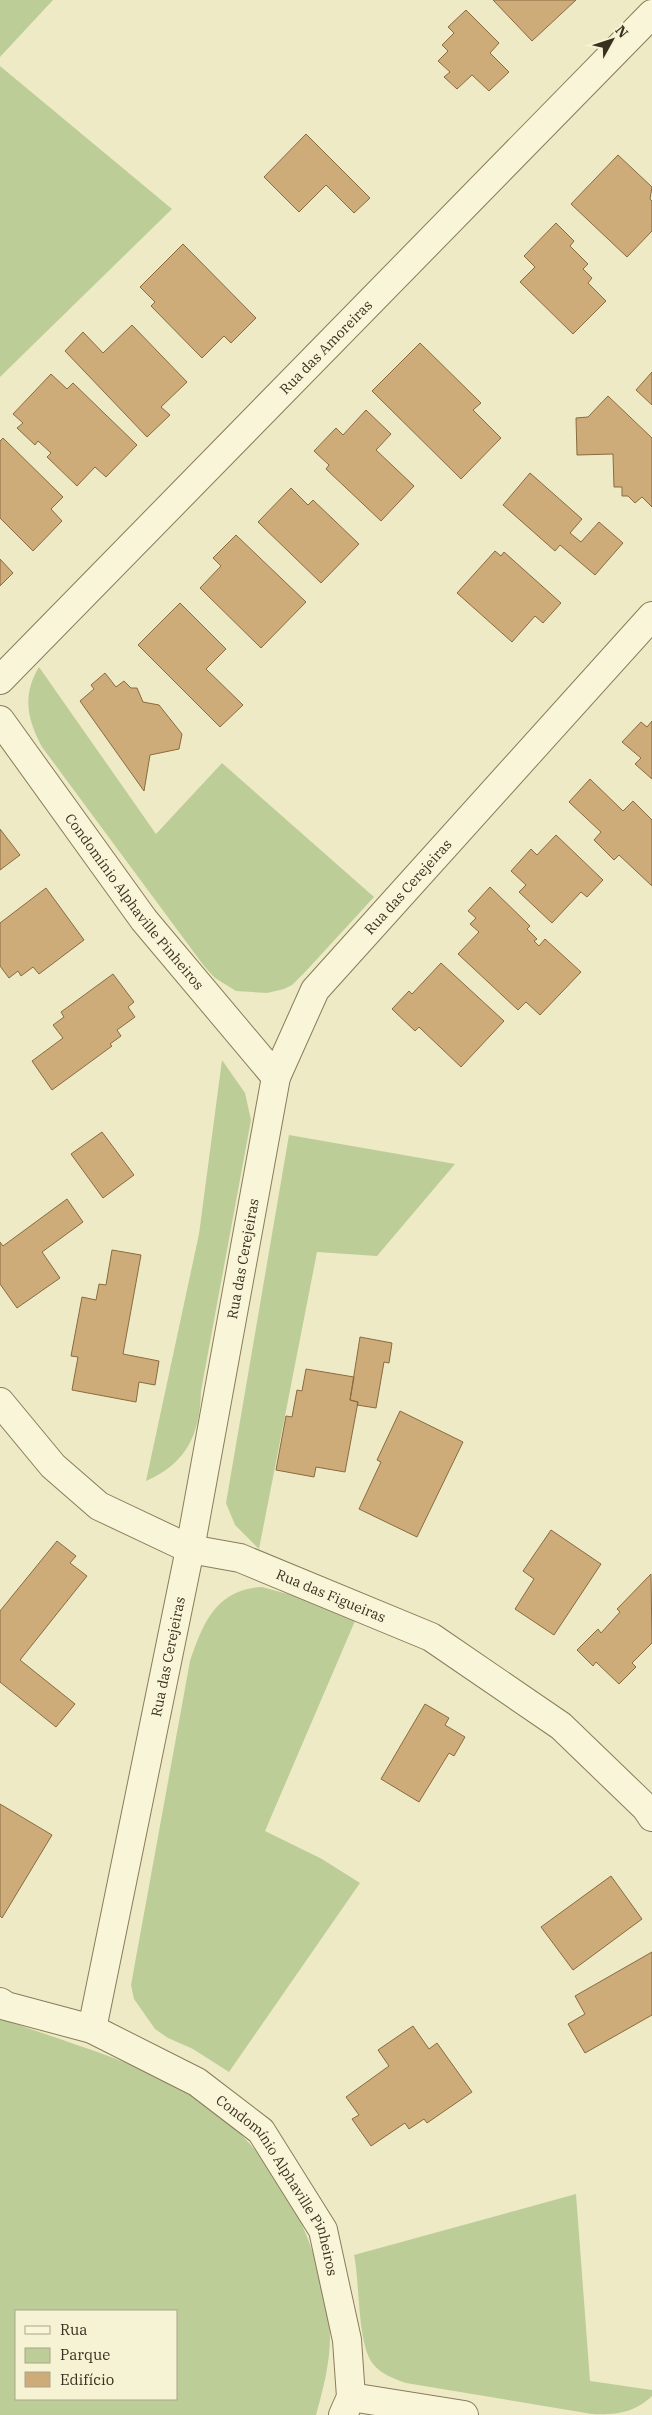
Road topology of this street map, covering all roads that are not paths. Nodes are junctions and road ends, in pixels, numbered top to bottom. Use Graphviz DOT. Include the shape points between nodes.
graph roads {
  1 [pos="652,14"];
  2 [pos="652,616"];
  3 [pos="0,680"];
  4 [pos="0,720"];
  5 [pos="276,1077"];
  6 [pos="0,1402"];
  7 [pos="190,1549"];
  8 [pos="652,1817"];
  9 [pos="0,2002"];
  10 [pos="92,2028"];
  11 [pos="347,2406"];
  12 [pos="464,2415"];
  1 -- 3 [label="street, Rua das Amoreiras"];
  2 -- 5 [label="street, Rua das Cerejeiras" via="314,990"];
  4 -- 5 [label="street, Condomínio Alphaville Pinheiros" via="144,920"];
  5 -- 7 [label="street, Rua das Cerejeiras"];
  6 -- 7 [label="street, Rua das Figueiras" via="53,1466 99,1506"];
  7 -- 8 [label="street, Rua das Figueiras" via="240,1558 431,1637 560,1726"];
  7 -- 10 [label="street, Rua das Cerejeiras"];
  9 -- 10 [label="street, Condomínio Alphaville Pinheiros"];
  10 -- 11 [label="street, Condomínio Alphaville Pinheiros" via="197,2082 261,2131 323,2230 347,2340"];
  11 -- 12 [label="street"];
}
